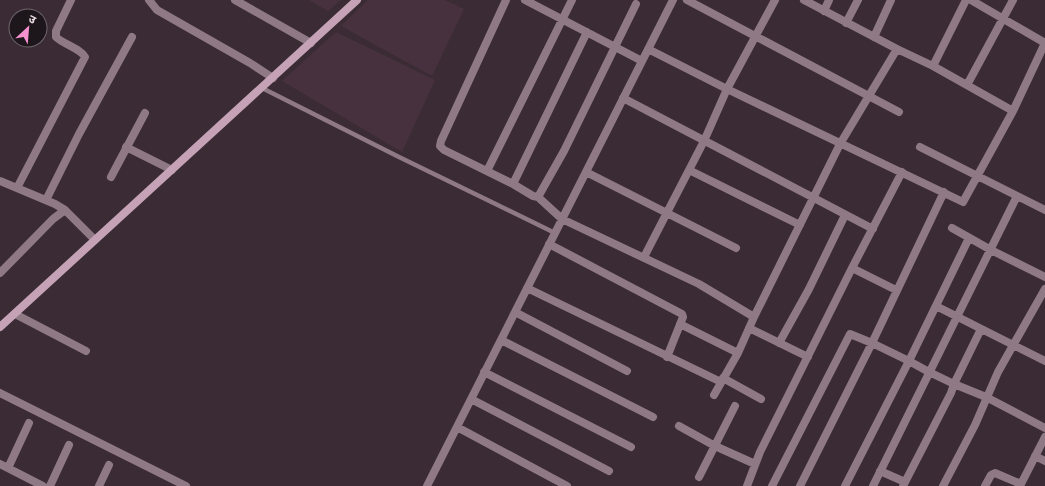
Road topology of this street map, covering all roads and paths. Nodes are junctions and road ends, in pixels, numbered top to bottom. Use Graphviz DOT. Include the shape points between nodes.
graph roads {
  1 [pos="71,0"];
  2 [pos="149,0"];
  3 [pos="235,0"];
  4 [pos="358,0"];
  5 [pos="506,0"];
  6 [pos="525,0"];
  7 [pos="572,0"];
  8 [pos="673,0"];
  9 [pos="687,0"];
  10 [pos="775,0"];
  11 [pos="804,0"];
  12 [pos="829,0"];
  13 [pos="858,0"];
  14 [pos="891,0"];
  15 [pos="966,0"];
  16 [pos="971,0"];
  17 [pos="1013,0"];
  18 [pos="636,4"];
  19 [pos="824,11"];
  20 [pos="1002,18"];
  21 [pos="562,19"];
  22 [pos="846,23"];
  23 [pos="587,32"];
  24 [pos="132,37"];
  25 [pos="756,37"];
  26 [pos="874,37"];
  27 [pos="311,43"];
  28 [pos="1045,43"];
  29 [pos="614,47"];
  30 [pos="648,49"];
  31 [pos="897,50"];
  32 [pos="642,61"];
  33 [pos="933,66"];
  34 [pos="272,78"];
  35 [pos="967,85"];
  36 [pos="262,88"];
  37 [pos="728,89"];
  38 [pos="870,96"];
  39 [pos="623,98"];
  40 [pos="1013,111"];
  41 [pos="900,112"];
  42 [pos="145,113"];
  43 [pos="704,141"];
  44 [pos="840,144"];
  45 [pos="126,147"];
  46 [pos="920,147"];
  47 [pos="172,170"];
  48 [pos="689,170"];
  49 [pos="486,171"];
  50 [pos="586,172"];
  51 [pos="902,172"];
  52 [pos="978,176"];
  53 [pos="111,177"];
  54 [pos="0,181"];
  55 [pos="512,184"];
  56 [pos="16,188"];
  57 [pos="944,192"];
  58 [pos="1017,196"];
  59 [pos="538,197"];
  60 [pos="813,197"];
  61 [pos="46,200"];
  62 [pos="65,210"];
  63 [pos="1045,210"];
  64 [pos="666,213"];
  65 [pos="845,215"];
  66 [pos="562,219"];
  67 [pos="800,225"];
  68 [pos="952,228"];
  69 [pos="873,229"];
  70 [pos="555,233"];
  71 [pos="969,238"];
  72 [pos="95,240"];
  73 [pos="549,244"];
  74 [pos="736,248"];
  75 [pos="991,250"];
  76 [pos="644,257"];
  77 [pos="852,268"];
  78 [pos="0,273"];
  79 [pos="1045,277"];
  80 [pos="527,288"];
  81 [pos="1045,289"];
  82 [pos="896,290"];
  83 [pos="936,306"];
  84 [pos="515,312"];
  85 [pos="15,314"];
  86 [pos="754,317"];
  87 [pos="958,317"];
  88 [pos="680,324"];
  89 [pos="0,327"];
  90 [pos="749,328"];
  91 [pos="981,329"];
  92 [pos="501,340"];
  93 [pos="779,343"];
  94 [pos="872,343"];
  95 [pos="1013,346"];
  96 [pos="86,351"];
  97 [pos="738,353"];
  98 [pos="668,357"];
  99 [pos="808,357"];
  100 [pos="910,361"];
  101 [pos="1045,362"];
  102 [pos="627,371"];
  103 [pos="484,372"];
  104 [pos="929,372"];
  105 [pos="722,380"];
  106 [pos="954,384"];
  107 [pos="0,393"];
  108 [pos="714,395"];
  109 [pos="986,397"];
  110 [pos="471,399"];
  111 [pos="761,399"];
  112 [pos="735,406"];
  113 [pos="653,417"];
  114 [pos="29,423"];
  115 [pos="679,426"];
  116 [pos="457,427"];
  117 [pos="1045,428"];
  118 [pos="1045,437"];
  119 [pos="69,445"];
  120 [pos="715,446"];
  121 [pos="631,447"];
  122 [pos="1035,456"];
  123 [pos="1045,461"];
  124 [pos="0,464"];
  125 [pos="755,464"];
  126 [pos="109,465"];
  127 [pos="8,468"];
  128 [pos="609,471"];
  129 [pos="880,471"];
  130 [pos="699,477"];
  131 [pos="904,484"];
  132 [pos="43,486"];
  133 [pos="50,486"];
  134 [pos="99,486"];
  135 [pos="186,486"];
  136 [pos="427,486"];
  137 [pos="567,486"];
  138 [pos="747,486"];
  139 [pos="772,486"];
  140 [pos="800,486"];
  141 [pos="845,486"];
  142 [pos="873,486"];
  143 [pos="943,486"];
  144 [pos="986,486"];
  1 -- 56 [label="street" via="56,31 56,37 82,53 85,58"];
  2 -- 34 [label="street" via="157,10"];
  3 -- 27 [label="street"];
  4 -- 27 [label="street"];
  5 -- 49 [label="street" via="440,146"];
  6 -- 21 [label="street"];
  7 -- 21 [label="street"];
  8 -- 30 [label="street"];
  9 -- 25 [label="street"];
  10 -- 25 [label="street"];
  11 -- 19 [label="street"];
  12 -- 19 [label="street"];
  13 -- 22 [label="street"];
  14 -- 26 [label="street"];
  15 -- 33 [label="street"];
  16 -- 20 [label="street"];
  17 -- 20 [label="street"];
  18 -- 29 [label="street"];
  19 -- 22 [label="street"];
  20 -- 28 [label="street"];
  20 -- 35 [label="street"];
  21 -- 23 [label="street"];
  21 -- 49 [label="street"];
  22 -- 26 [label="street"];
  23 -- 29 [label="street"];
  23 -- 55 [label="street"];
  24 -- 61 [label="street" via="98,97"];
  25 -- 37 [label="street"];
  25 -- 38 [label="street"];
  26 -- 31 [label="street"];
  27 -- 34 [label="street"];
  28 -- 40 [label="street"];
  29 -- 32 [label="street"];
  29 -- 59 [label="street" via="564,151"];
  30 -- 32 [label="street"];
  30 -- 37 [label="street"];
  31 -- 33 [label="street"];
  31 -- 38 [label="street"];
  32 -- 39 [label="street"];
  33 -- 35 [label="street"];
  34 -- 36 [label="street"];
  35 -- 40 [label="street"];
  36 -- 47 [label="street"];
  36 -- 70 [label="lane"];
  37 -- 43 [label="street"];
  37 -- 44 [label="street"];
  38 -- 41 [label="street"];
  38 -- 44 [label="street"];
  39 -- 43 [label="street"];
  39 -- 50 [label="street"];
  40 -- 52 [label="street"];
  42 -- 45 [label="street"];
  43 -- 48 [label="street"];
  43 -- 60 [label="street"];
  44 -- 51 [label="street"];
  44 -- 60 [label="street"];
  45 -- 47 [label="street"];
  45 -- 53 [label="street"];
  46 -- 52 [label="street"];
  47 -- 72 [label="street"];
  48 -- 64 [label="street"];
  48 -- 67 [label="street"];
  49 -- 55 [label="street"];
  50 -- 64 [label="street"];
  50 -- 66 [label="street"];
  51 -- 57 [label="street"];
  51 -- 69 [label="street"];
  52 -- 57 [label="street" via="963,202"];
  52 -- 58 [label="street"];
  54 -- 56 [label="street"];
  55 -- 59 [label="street"];
  56 -- 61 [label="street"];
  57 -- 82 [label="street"];
  58 -- 63 [label="street"];
  58 -- 75 [label="street"];
  59 -- 66 [label="street"];
  60 -- 65 [label="street"];
  60 -- 67 [label="street"];
  61 -- 62 [label="street"];
  62 -- 72 [label="street"];
  62 -- 78 [label="street"];
  64 -- 74 [label="street"];
  64 -- 76 [label="street"];
  65 -- 69 [label="street"];
  65 -- 93 [label="street"];
  66 -- 70 [label="street"];
  66 -- 76 [label="street"];
  67 -- 86 [label="street"];
  68 -- 71 [label="street"];
  69 -- 77 [label="street"];
  70 -- 73 [label="street"];
  71 -- 75 [label="street"];
  71 -- 83 [label="street"];
  72 -- 85 [label="street"];
  73 -- 80 [label="street"];
  73 -- 88 [label="street" via="679,312 683,317"];
  75 -- 79 [label="street"];
  75 -- 87 [label="street"];
  76 -- 86 [label="street" via="699,284"];
  77 -- 82 [label="street"];
  77 -- 99 [label="street"];
  80 -- 84 [label="street"];
  80 -- 98 [label="street"];
  81 -- 95 [label="street"];
  82 -- 94 [label="street"];
  83 -- 87 [label="street"];
  83 -- 100 [label="street"];
  84 -- 92 [label="street"];
  84 -- 102 [label="street"];
  85 -- 89 [label="street"];
  85 -- 96 [label="street"];
  86 -- 90 [label="street"];
  87 -- 91 [label="street"];
  87 -- 104 [label="street"];
  88 -- 97 [label="street"];
  88 -- 98 [label="street"];
  90 -- 93 [label="street"];
  90 -- 97 [label="street"];
  91 -- 95 [label="street"];
  91 -- 106 [label="street"];
  92 -- 103 [label="street"];
  92 -- 113 [label="street"];
  93 -- 99 [label="street"];
  94 -- 100 [label="street"];
  94 -- 139 [label="street" via="849,335"];
  94 -- 140 [label="street"];
  95 -- 101 [label="street"];
  95 -- 109 [label="street"];
  97 -- 105 [label="street"];
  98 -- 105 [label="street"];
  99 -- 125 [label="street"];
  100 -- 104 [label="street"];
  100 -- 141 [label="street"];
  103 -- 110 [label="street"];
  103 -- 121 [label="street"];
  104 -- 106 [label="street"];
  104 -- 129 [label="street"];
  105 -- 108 [label="street"];
  105 -- 111 [label="street"];
  106 -- 109 [label="street"];
  106 -- 131 [label="street"];
  107 -- 135 [label="street"];
  109 -- 117 [label="street"];
  109 -- 143 [label="street" via="975,425"];
  110 -- 116 [label="street"];
  110 -- 128 [label="street"];
  112 -- 120 [label="street"];
  114 -- 127 [label="street"];
  115 -- 120 [label="street"];
  116 -- 136 [label="street"];
  116 -- 137 [label="street"];
  118 -- 122 [label="street"];
  119 -- 133 [label="street"];
  120 -- 125 [label="street"];
  120 -- 130 [label="street"];
  122 -- 123 [label="street"];
  122 -- 144 [label="street" via="1021,484 995,473 991,475"];
  124 -- 127 [label="street"];
  125 -- 138 [label="street"];
  126 -- 134 [label="street"];
  127 -- 132 [label="street"];
  129 -- 131 [label="street"];
  129 -- 142 [label="street"];
}
